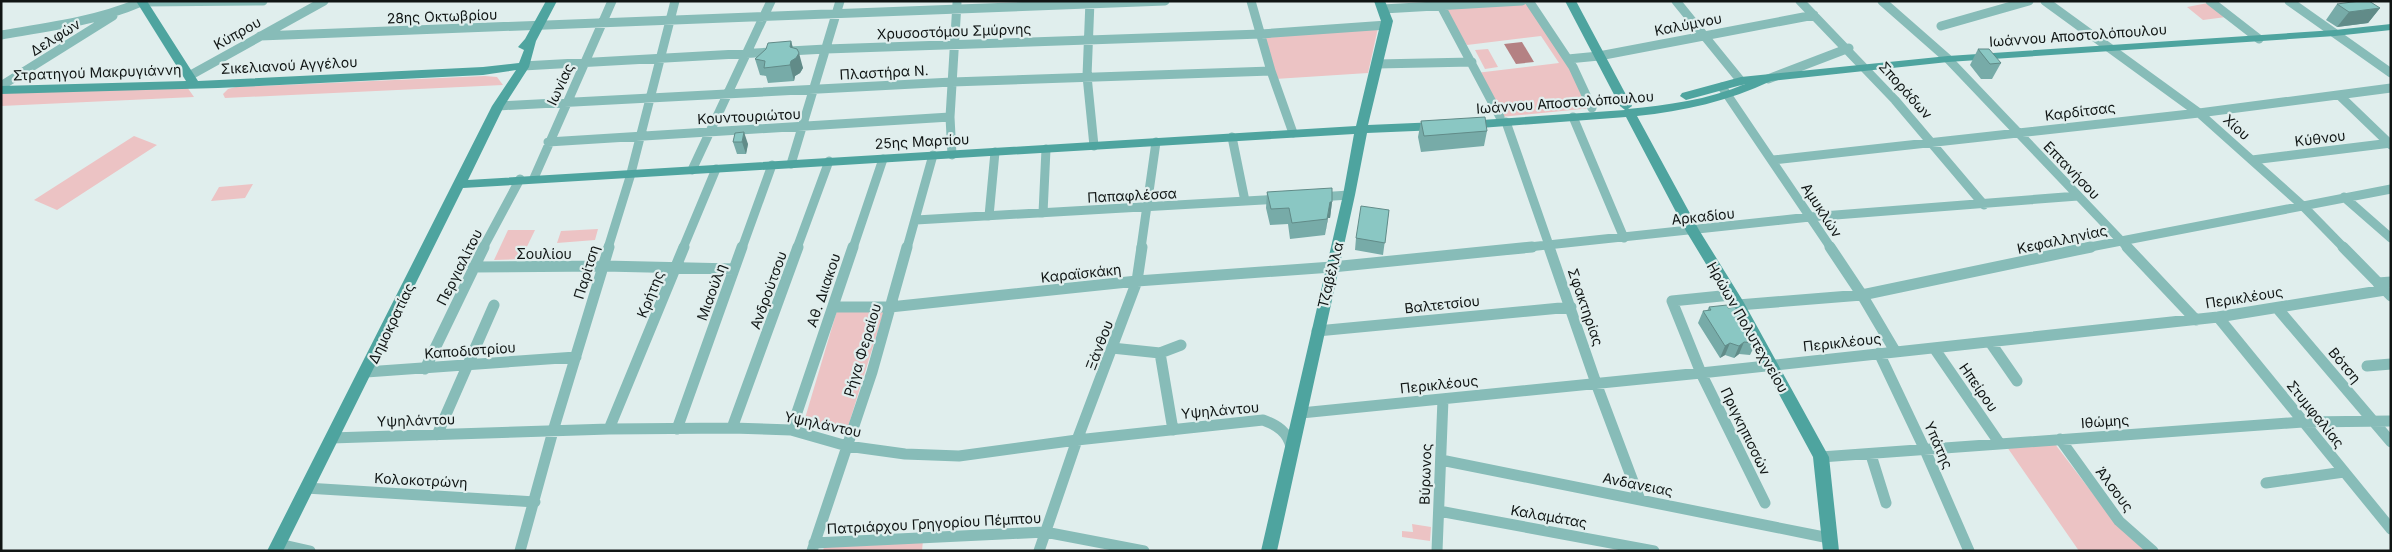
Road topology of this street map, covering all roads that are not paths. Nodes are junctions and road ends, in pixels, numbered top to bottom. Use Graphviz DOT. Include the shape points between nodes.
graph roads {
  1 [pos="263,1"];
  2 [pos="324,1"];
  3 [pos="552,1"];
  4 [pos="612,1"];
  5 [pos="675,1"];
  6 [pos="771,1"];
  7 [pos="840,1"];
  8 [pos="1165,1"];
  9 [pos="1251,1"];
  10 [pos="1522,1"];
  11 [pos="1529,1"];
  12 [pos="1570,1"];
  13 [pos="1676,1"];
  14 [pos="1800,1"];
  15 [pos="1882,1"];
  16 [pos="2029,1"];
  17 [pos="2045,1"];
  18 [pos="2210,1"];
  19 [pos="2290,1"];
  20 [pos="141,2"];
  21 [pos="1090,3"];
  22 [pos="957,5"];
  23 [pos="1381,5"];
  24 [pos="1441,6"];
  25 [pos="123,10"];
  26 [pos="836,14"];
  27 [pos="1814,15"];
  28 [pos="764,16"];
  29 [pos="670,20"];
  30 [pos="602,24"];
  31 [pos="1387,25"];
  32 [pos="538,26"];
  33 [pos="1940,26"];
  34 [pos="2391,27"];
  35 [pos="1261,34"];
  36 [pos="1703,34"];
  37 [pos="2335,34"];
  38 [pos="1,35"];
  39 [pos="260,36"];
  40 [pos="2258,39"];
  41 [pos="1088,41"];
  42 [pos="954,44"];
  43 [pos="826,48"];
  44 [pos="1848,48"];
  45 [pos="2112,49"];
  46 [pos="747,52"];
  47 [pos="1600,56"];
  48 [pos="659,57"];
  49 [pos="1948,58"];
  50 [pos="1568,59"];
  51 [pos="585,62"];
  52 [pos="1472,62"];
  53 [pos="1378,64"];
  54 [pos="1866,67"];
  55 [pos="517,68"];
  56 [pos="1271,71"];
  57 [pos="2391,73"];
  58 [pos="1088,76"];
  59 [pos="1767,79"];
  60 [pos="192,80"];
  61 [pos="952,82"];
  62 [pos="1741,82"];
  63 [pos="1,88"];
  64 [pos="2391,88"];
  65 [pos="814,90"];
  66 [pos="1725,91"];
  67 [pos="505,94"];
  68 [pos="728,94"];
  69 [pos="2339,94"];
  70 [pos="649,98"];
  71 [pos="566,103"];
  72 [pos="498,106"];
  73 [pos="1592,108"];
  74 [pos="1628,110"];
  75 [pos="2199,112"];
  76 [pos="950,117"];
  77 [pos="1573,117"];
  78 [pos="1503,120"];
  79 [pos="802,127"];
  80 [pos="1362,128"];
  81 [pos="710,132"];
  82 [pos="1293,133"];
  83 [pos="2017,133"];
  84 [pos="640,135"];
  85 [pos="1232,137"];
  86 [pos="548,142"];
  87 [pos="1156,142"];
  88 [pos="1933,142"];
  89 [pos="2390,143"];
  90 [pos="1094,146"];
  91 [pos="1046,149"];
  92 [pos="995,152"];
  93 [pos="952,155"];
  94 [pos="933,156"];
  95 [pos="883,158"];
  96 [pos="1773,160"];
  97 [pos="2252,160"];
  98 [pos="829,161"];
  99 [pos="791,164"];
  100 [pos="772,165"];
  101 [pos="716,169"];
  102 [pos="692,170"];
  103 [pos="631,172"];
  104 [pos="534,178"];
  105 [pos="520,179"];
  106 [pos="462,181"];
  107 [pos="2391,189"];
  108 [pos="1349,195"];
  109 [pos="2078,196"];
  110 [pos="1312,197"];
  111 [pos="2344,197"];
  112 [pos="1293,198"];
  113 [pos="1246,201"];
  114 [pos="1984,205"];
  115 [pos="2303,206"];
  116 [pos="1146,208"];
  117 [pos="1043,213"];
  118 [pos="989,216"];
  119 [pos="1810,217"];
  120 [pos="916,220"];
  121 [pos="1693,232"];
  122 [pos="1624,238"];
  123 [pos="2391,238"];
  124 [pos="2120,241"];
  125 [pos="1548,245"];
  126 [pos="604,266"];
  127 [pos="473,267"];
  128 [pos="1332,267"];
  129 [pos="676,268"];
  130 [pos="734,269"];
  131 [pos="1137,281"];
  132 [pos="2386,288"];
  133 [pos="1862,295"];
  134 [pos="1734,300"];
  135 [pos="494,305"];
  136 [pos="833,307"];
  137 [pos="890,307"];
  138 [pos="1571,307"];
  139 [pos="2277,308"];
  140 [pos="2218,317"];
  141 [pos="2196,320"];
  142 [pos="1317,331"];
  143 [pos="1990,342"];
  144 [pos="1182,345"];
  145 [pos="1112,348"];
  146 [pos="1934,348"];
  147 [pos="1895,351"];
  148 [pos="1160,353"];
  149 [pos="1879,353"];
  150 [pos="576,357"];
  151 [pos="2391,364"];
  152 [pos="466,365"];
  153 [pos="1769,365"];
  154 [pos="2367,366"];
  155 [pos="425,369"];
  156 [pos="366,372"];
  157 [pos="1701,373"];
  158 [pos="2017,381"];
  159 [pos="1596,382"];
  160 [pos="1443,399"];
  161 [pos="1301,413"];
  162 [pos="2391,421"];
  163 [pos="2303,422"];
  164 [pos="2374,422"];
  165 [pos="732,428"];
  166 [pos="609,429"];
  167 [pos="676,429"];
  168 [pos="791,430"];
  169 [pos="1173,430"];
  170 [pos="553,431"];
  171 [pos="437,435"];
  172 [pos="331,438"];
  173 [pos="1077,440"];
  174 [pos="2060,440"];
  175 [pos="2391,442"];
  176 [pos="2000,444"];
  177 [pos="847,446"];
  178 [pos="1291,449"];
  179 [pos="1925,450"];
  180 [pos="1871,455"];
  181 [pos="1821,457"];
  182 [pos="1441,460"];
  183 [pos="2344,472"];
  184 [pos="2266,483"];
  185 [pos="306,488"];
  186 [pos="1640,500"];
  187 [pos="535,502"];
  188 [pos="1765,503"];
  189 [pos="1886,503"];
  190 [pos="1439,511"];
  191 [pos="2391,529"];
  192 [pos="1045,532"];
  193 [pos="1830,545"];
  194 [pos="277,547"];
  195 [pos="813,547"];
  196 [pos="310,551"];
  197 [pos="520,551"];
  198 [pos="1039,551"];
  199 [pos="1144,551"];
  200 [pos="1269,551"];
  201 [pos="1437,551"];
  202 [pos="1654,551"];
  203 [pos="1969,551"];
  204 [pos="2154,551"];
  1 -- 20 [label="street"];
  2 -- 39 [label="street, Κύπρου"];
  3 -- 32 [label="street, Δημοκρατίας"];
  4 -- 30 [label="street, Ιωνίας"];
  5 -- 29 [label="street, Παρίτση"];
  6 -- 28 [label="street"];
  7 -- 26 [label="street"];
  8 -- 21 [label="street, 28ης Οκτωβρίου"];
  9 -- 35 [label="street"];
  10 -- 24 [label="street"];
  11 -- 50 [label="street"];
  12 -- 47 [label="street, Ηρώων Πολυτεχνείου"];
  13 -- 36 [label="street"];
  14 -- 27 [label="street, Σποράδων"];
  15 -- 49 [label="street, Επτανήσου"];
  16 -- 33 [label="street"];
  17 -- 45 [label="street, Χίου"];
  18 -- 40 [label="street"];
  19 -- 37 [label="street"];
  20 -- 25 [label="street"];
  20 -- 60 [label="street"];
  21 -- 22 [label="street, 28ης Οκτωβρίου"];
  21 -- 41 [label="street"];
  22 -- 26 [label="street, 28ης Οκτωβρίου"];
  22 -- 42 [label="street"];
  23 -- 24 [label="street"];
  23 -- 31 [label="street, Τζαβέλλα"];
  24 -- 52 [label="street, Σφακτηρίας"];
  25 -- 38 [label="street"];
  25 -- 63 [label="street, Δελφών"];
  26 -- 28 [label="street, 28ης Οκτωβρίου"];
  26 -- 43 [label="street"];
  27 -- 36 [label="street, Καλύμνου"];
  27 -- 44 [label="street, Σποράδων"];
  28 -- 29 [label="street, 28ης Οκτωβρίου"];
  28 -- 46 [label="street"];
  29 -- 30 [label="street, 28ης Οκτωβρίου"];
  29 -- 48 [label="street, Παρίτση"];
  30 -- 32 [label="street, 28ης Οκτωβρίου"];
  30 -- 51 [label="street, Ιωνίας"];
  31 -- 35 [label="street, Χρυσοστόμου Σμύρνης"];
  31 -- 53 [label="street, Τζαβέλλα"];
  32 -- 39 [label="street, 28ης Οκτωβρίου"];
  32 -- 55 [label="street, Δημοκρατίας" via="530,48"];
  34 -- 37 [label="street, Ιωάννου Αποστολόπουλου"];
  35 -- 41 [label="street, Χρυσοστόμου Σμύρνης"];
  35 -- 56 [label="street"];
  36 -- 47 [label="street, Καλύμνου"];
  36 -- 62 [label="street"];
  37 -- 40 [label="street, Ιωάννου Αποστολόπουλου"];
  37 -- 57 [label="street"];
  39 -- 60 [label="street, Κύπρου"];
  40 -- 45 [label="street, Ιωάννου Αποστολόπουλου"];
  41 -- 42 [label="street, Χρυσοστόμου Σμύρνης"];
  41 -- 58 [label="street"];
  42 -- 43 [label="street, Χρυσοστόμου Σμύρνης"];
  42 -- 61 [label="street"];
  43 -- 46 [label="street, Χρυσοστόμου Σμύρνης"];
  43 -- 65 [label="street"];
  44 -- 54 [label="street, Σποράδων"];
  44 -- 59 [label="street"];
  45 -- 49 [label="street, Ιωάννου Αποστολόπουλου"];
  45 -- 75 [label="street, Χίου"];
  46 -- 48 [label="street, Χρυσοστόμου Σμύρνης"];
  46 -- 68 [label="street"];
  47 -- 50 [label="street, Καλύμνου"];
  47 -- 74 [label="street, Ηρώων Πολυτεχνείου"];
  48 -- 51 [label="street, Χρυσοστόμου Σμύρνης"];
  48 -- 70 [label="street, Παρίτση"];
  49 -- 54 [label="street, Ιωάννου Αποστολόπουλου"];
  49 -- 83 [label="street, Επτανήσου"];
  50 -- 73 [label="street"];
  51 -- 55 [label="street, Χρυσοστόμου Σμύρνης"];
  51 -- 71 [label="street, Ιωνίας"];
  52 -- 53 [label="street"];
  52 -- 78 [label="street, Σφακτηρίας"];
  53 -- 80 [label="street, Τζαβέλλα"];
  54 -- 59 [label="street, Ιωάννου Αποστολόπουλου"];
  54 -- 88 [label="street, Σποράδων"];
  55 -- 60 [label="street, Σικελιανού Αγγέλου" via="490,72"];
  55 -- 67 [label="street, Δημοκρατίας" via="506,85"];
  56 -- 58 [label="street, Πλαστήρα Ν."];
  56 -- 82 [label="street"];
  58 -- 61 [label="street, Πλαστήρα Ν."];
  58 -- 90 [label="street"];
  59 -- 62 [label="street, Ιωάννου Αποστολόπουλου"];
  59 -- 66 [label="street, Ιωάννου Αποστολόπουλου"];
  60 -- 63 [label="street, Στρατηγού Μακρυγιάννη"];
  61 -- 65 [label="street, Πλαστήρα Ν."];
  61 -- 76 [label="street"];
  62 -- 66 [label="street, Ιωάννου Αποστολόπουλου"];
  64 -- 69 [label="street, Καρδίτσας"];
  65 -- 68 [label="street, Πλαστήρα Ν."];
  65 -- 79 [label="street"];
  66 -- 74 [label="street, Ιωάννου Αποστολόπουλου"];
  66 -- 96 [label="street, Αμυκλών"];
  67 -- 72 [label="street, Δημοκρατίας"];
  68 -- 70 [label="street, Πλαστήρα Ν."];
  68 -- 81 [label="street"];
  69 -- 75 [label="street, Καρδίτσας"];
  69 -- 89 [label="street"];
  70 -- 71 [label="street, Πλαστήρα Ν."];
  70 -- 84 [label="street, Παρίτση"];
  71 -- 72 [label="street, Πλαστήρα Ν."];
  71 -- 86 [label="street, Ιωνίας"];
  72 -- 106 [label="street, Δημοκρατίας"];
  73 -- 74 [label="street, Ιωάννου Αποστολόπουλου"];
  73 -- 78 [label="street, Ιωάννου Αποστολόπουλου"];
  74 -- 77 [label="street, Ιωάννου Αποστολόπουλου"];
  74 -- 121 [label="street, Ηρώων Πολυτεχνείου"];
  75 -- 83 [label="street, Καρδίτσας"];
  75 -- 97 [label="street, Χίου"];
  76 -- 79 [label="street, Κουντουριώτου"];
  76 -- 93 [label="street"];
  77 -- 78 [label="street, Ιωάννου Αποστολόπουλου"];
  77 -- 122 [label="street"];
  78 -- 80 [label="street, Ιωάννου Αποστολόπουλου"];
  78 -- 125 [label="street, Σφακτηρίας"];
  79 -- 81 [label="street, Κουντουριώτου"];
  79 -- 99 [label="street"];
  80 -- 82 [label="street, 25ης Μαρτίου"];
  80 -- 108 [label="street, Τζαβέλλα"];
  81 -- 84 [label="street, Κουντουριώτου"];
  81 -- 102 [label="street"];
  82 -- 85 [label="street, 25ης Μαρτίου"];
  83 -- 88 [label="street, Καρδίτσας"];
  83 -- 109 [label="street, Επτανήσου"];
  84 -- 86 [label="street, Κουντουριώτου"];
  84 -- 103 [label="street, Παρίτση"];
  85 -- 87 [label="street, 25ης Μαρτίου"];
  85 -- 113 [label="street"];
  86 -- 104 [label="street, Ιωνίας"];
  87 -- 90 [label="street, 25ης Μαρτίου"];
  87 -- 116 [label="street, Ξάνθου"];
  88 -- 96 [label="street, Καρδίτσας"];
  88 -- 114 [label="street, Σποράδων"];
  89 -- 97 [label="street, Κύθνου"];
  90 -- 91 [label="street, 25ης Μαρτίου"];
  91 -- 92 [label="street, 25ης Μαρτίου"];
  91 -- 117 [label="street"];
  92 -- 93 [label="street, 25ης Μαρτίου"];
  92 -- 118 [label="street"];
  93 -- 94 [label="street, 25ης Μαρτίου"];
  94 -- 95 [label="street, 25ης Μαρτίου"];
  94 -- 120 [label="street, Ρήγα Φεραίου"];
  95 -- 98 [label="street, 25ης Μαρτίου"];
  95 -- 136 [label="street, Αθ. Διιακου"];
  96 -- 119 [label="street, Αμυκλών"];
  97 -- 115 [label="street, Χίου"];
  98 -- 99 [label="street, 25ης Μαρτίου"];
  98 -- 165 [label="street, Ανδρούτσου"];
  99 -- 100 [label="street, 25ης Μαρτίου"];
  100 -- 101 [label="street, 25ης Μαρτίου"];
  100 -- 130 [label="street, Μιαούλη"];
  101 -- 102 [label="street, 25ης Μαρτίου"];
  101 -- 129 [label="street, Κρήτης"];
  102 -- 103 [label="street, 25ης Μαρτίου"];
  103 -- 104 [label="street, 25ης Μαρτίου"];
  103 -- 126 [label="street, Παρίτση"];
  104 -- 105 [label="street, 25ης Μαρτίου"];
  105 -- 106 [label="street, 25ης Μαρτίου"];
  105 -- 127 [label="street, Περγιαλίτου"];
  106 -- 156 [label="street, Δημοκρατίας"];
  107 -- 111 [label="street, Κεφαλληνίας"];
  108 -- 110 [label="street"];
  108 -- 128 [label="street, Τζαβέλλα"];
  109 -- 114 [label="street, Αρκαδίου"];
  109 -- 124 [label="street, Επτανήσου"];
  111 -- 115 [label="street, Κεφαλληνίας"];
  111 -- 123 [label="street"];
  112 -- 113 [label="street, Παπαφλέσσα"];
  113 -- 116 [label="street, Παπαφλέσσα"];
  114 -- 119 [label="street, Αρκαδίου"];
  115 -- 124 [label="street, Κεφαλληνίας"];
  115 -- 132 [label="street, Χίου"];
  116 -- 117 [label="street, Παπαφλέσσα"];
  116 -- 131 [label="street, Ξάνθου"];
  117 -- 118 [label="street, Παπαφλέσσα"];
  118 -- 120 [label="street, Παπαφλέσσα"];
  119 -- 121 [label="street, Αρκαδίου"];
  119 -- 133 [label="street, Αμυκλών"];
  120 -- 137 [label="street, Ρήγα Φεραίου"];
  121 -- 122 [label="street, Αρκαδίου"];
  121 -- 134 [label="street, Ηρώων Πολυτεχνείου"];
  122 -- 125 [label="street, Αρκαδίου"];
  124 -- 133 [label="street, Κεφαλληνίας"];
  124 -- 141 [label="street, Επτανήσου"];
  125 -- 128 [label="street, Αρκαδίου"];
  125 -- 138 [label="street, Σφακτηρίας"];
  126 -- 127 [label="street, Σουλίου"];
  126 -- 129 [label="street, Σουλίου"];
  126 -- 150 [label="street, Παρίτση"];
  127 -- 155 [label="street, Περγιαλίτου"];
  128 -- 131 [label="street, Καραϊσκάκη"];
  128 -- 142 [label="street, Τζαβέλλα"];
  129 -- 130 [label="street, Σουλίου"];
  129 -- 166 [label="street, Κρήτης"];
  130 -- 167 [label="street, Μιαούλη"];
  131 -- 137 [label="street, Καραϊσκάκη"];
  131 -- 145 [label="street, Ξάνθου"];
  132 -- 139 [label="street, Περικλέους"];
  133 -- 134 [label="street, Κεφαλληνίας"];
  133 -- 147 [label="street, Αμυκλών"];
  134 -- 153 [label="street, Ηρώων Πολυτεχνείου"];
  134 -- 157 [label="street, Πριγκηπισσών" via="1672,300"];
  135 -- 152 [label="street"];
  136 -- 137 [label="street, Καραϊσκάκη"];
  136 -- 168 [label="street, Αθ. Διιακου"];
  137 -- 177 [label="street, Ρήγα Φεραίου"];
  138 -- 142 [label="street, Βαλτετσίου"];
  138 -- 159 [label="street, Σφακτηρίας"];
  139 -- 140 [label="street, Περικλέους"];
  139 -- 164 [label="street, Βότση"];
  140 -- 141 [label="street, Περικλέους"];
  140 -- 163 [label="street, Στυμφαλίας"];
  141 -- 143 [label="street, Περικλέους"];
  142 -- 161 [label="street, Τζαβέλλα"];
  143 -- 146 [label="street, Περικλέους"];
  143 -- 158 [label="street"];
  144 -- 148 [label="street"];
  145 -- 148 [label="street"];
  145 -- 173 [label="street, Ξάνθου"];
  146 -- 147 [label="street, Περικλέους"];
  146 -- 176 [label="street, Ηπείρου"];
  147 -- 149 [label="street, Περικλέους"];
  148 -- 169 [label="street"];
  149 -- 153 [label="street, Περικλέους"];
  149 -- 179 [label="street, Υπάτης"];
  150 -- 152 [label="street, Καποδιστρίου"];
  150 -- 170 [label="street, Παρίτση"];
  151 -- 154 [label="street"];
  152 -- 155 [label="street, Καποδιστρίου"];
  152 -- 171 [label="street"];
  153 -- 157 [label="street, Περικλέους"];
  153 -- 181 [label="street, Ηρώων Πολυτεχνείου"];
  155 -- 156 [label="street, Καποδιστρίου"];
  156 -- 172 [label="street, Δημοκρατίας"];
  157 -- 159 [label="street, Περικλέους"];
  157 -- 188 [label="street, Πριγκηπισσών"];
  159 -- 160 [label="street, Περικλέους"];
  159 -- 186 [label="street, Σφακτηρίας"];
  160 -- 161 [label="street, Περικλέους"];
  160 -- 182 [label="street, Βύρωνος"];
  161 -- 178 [label="street, Τζαβέλλα"];
  162 -- 164 [label="street, Ιθώμης"];
  163 -- 164 [label="street, Ιθώμης"];
  163 -- 174 [label="street, Ιθώμης"];
  163 -- 183 [label="street, Στυμφαλίας"];
  164 -- 175 [label="street, Βότση"];
  165 -- 167 [label="street, Υψηλάντου"];
  165 -- 168 [label="street, Υψηλάντου"];
  166 -- 167 [label="street, Υψηλάντου"];
  166 -- 170 [label="street, Υψηλάντου"];
  168 -- 177 [label="street, Υψηλάντου"];
  169 -- 173 [label="street, Υψηλάντου"];
  169 -- 178 [label="street, Υψηλάντου" via="1263,420 1288,435"];
  170 -- 171 [label="street, Υψηλάντου"];
  170 -- 187 [label="street, Παρίτση"];
  171 -- 172 [label="street, Υψηλάντου"];
  172 -- 185 [label="street, Δημοκρατίας"];
  173 -- 177 [label="street, Υψηλάντου" via="959,456 905,454"];
  173 -- 192 [label="street, Ξάνθου"];
  174 -- 176 [label="street, Ιθώμης"];
  174 -- 204 [label="street, Άλσους" via="2119,521"];
  176 -- 179 [label="street, Ιθώμης"];
  177 -- 195 [label="street, Ρήγα Φεραίου"];
  178 -- 200 [label="street, Τζαβέλλα"];
  179 -- 180 [label="street, Ιθώμης"];
  179 -- 203 [label="street, Υπάτης"];
  180 -- 181 [label="street, Ιθώμης"];
  180 -- 189 [label="street"];
  181 -- 193 [label="street, Ηρώων Πολυτεχνείου"];
  182 -- 186 [label="street, Ανδανειας"];
  182 -- 190 [label="street, Βύρωνος"];
  183 -- 184 [label="street"];
  183 -- 191 [label="street, Στυμφαλίας"];
  185 -- 187 [label="street, Κολοκοτρώνη"];
  185 -- 194 [label="street, Δημοκρατίας"];
  186 -- 193 [label="street, Ανδανειας"];
  187 -- 197 [label="street, Παρίτση"];
  190 -- 201 [label="street, Βύρωνος"];
  190 -- 202 [label="street, Καλαμάτας"];
  192 -- 195 [label="street, Πατριάρχου Γρηγορίου Πέμπτου"];
  192 -- 198 [label="street, Ξάνθου"];
  192 -- 199 [label="street, Πατριάρχου Γρηγορίου Πέμπτου"];
  194 -- 196 [label="street"];
}
